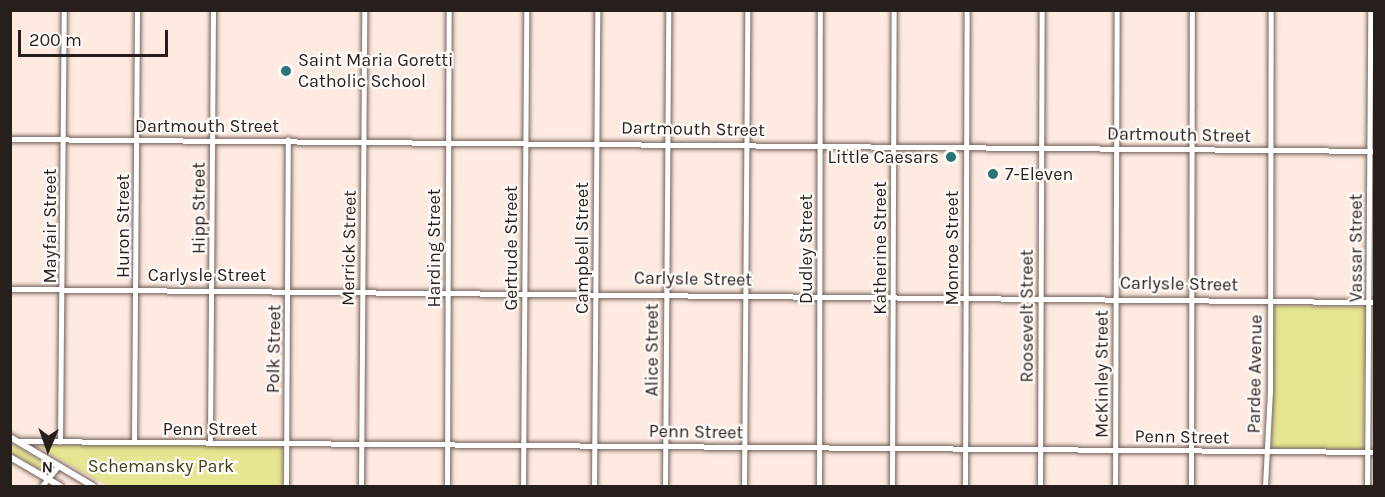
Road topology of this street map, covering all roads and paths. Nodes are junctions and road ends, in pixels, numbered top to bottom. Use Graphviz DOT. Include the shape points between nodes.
graph roads {
  1 [pos="64,10"];
  2 [pos="137,10"];
  3 [pos="213,10"];
  4 [pos="364,10"];
  5 [pos="448,10"];
  6 [pos="526,10"];
  7 [pos="597,10"];
  8 [pos="668,10"];
  9 [pos="747,10"];
  10 [pos="820,10"];
  11 [pos="894,10"];
  12 [pos="967,10"];
  13 [pos="1042,10"];
  14 [pos="1117,10"];
  15 [pos="1192,10"];
  16 [pos="1271,10"];
  17 [pos="1370,10"];
  18 [pos="10,139"];
  19 [pos="63,139"];
  20 [pos="136,139"];
  21 [pos="213,139"];
  22 [pos="288,140"];
  23 [pos="363,140"];
  24 [pos="448,140"];
  25 [pos="525,141"];
  26 [pos="596,142"];
  27 [pos="667,142"];
  28 [pos="747,143"];
  29 [pos="819,144"];
  30 [pos="894,145"];
  31 [pos="967,145"];
  32 [pos="1042,146"];
  33 [pos="1116,148"];
  34 [pos="1193,148"];
  35 [pos="1272,149"];
  36 [pos="1372,151"];
  37 [pos="10,289"];
  38 [pos="63,290"];
  39 [pos="136,290"];
  40 [pos="212,291"];
  41 [pos="288,291"];
  42 [pos="362,291"];
  43 [pos="448,292"];
  44 [pos="524,293"];
  45 [pos="596,294"];
  46 [pos="666,294"];
  47 [pos="746,295"];
  48 [pos="820,295"];
  49 [pos="893,296"];
  50 [pos="966,297"];
  51 [pos="1040,297"];
  52 [pos="1117,298"];
  53 [pos="1192,299"];
  54 [pos="1271,300"];
  55 [pos="1372,302"];
  56 [pos="10,437"];
  57 [pos="18,441"];
  58 [pos="60,442"];
  59 [pos="134,442"];
  60 [pos="210,442"];
  61 [pos="286,442"];
  62 [pos="361,443"];
  63 [pos="447,443"];
  64 [pos="524,444"];
  65 [pos="595,444"];
  66 [pos="666,445"];
  67 [pos="744,447"];
  68 [pos="819,447"];
  69 [pos="893,447"];
  70 [pos="966,448"];
  71 [pos="1040,449"];
  72 [pos="1115,450"];
  73 [pos="1191,450"];
  74 [pos="1267,451"];
  75 [pos="1368,452"];
  76 [pos="1374,452"];
  77 [pos="10,457"];
  78 [pos="58,466"];
  79 [pos="48,479"];
  80 [pos="42,486"];
  81 [pos="60,486"];
  82 [pos="93,486"];
  83 [pos="286,486"];
  84 [pos="361,486"];
  85 [pos="447,486"];
  86 [pos="523,486"];
  87 [pos="594,486"];
  88 [pos="665,486"];
  89 [pos="744,486"];
  90 [pos="819,486"];
  91 [pos="892,486"];
  92 [pos="965,486"];
  93 [pos="1040,486"];
  94 [pos="1115,486"];
  95 [pos="1191,486"];
  96 [pos="1265,486"];
  97 [pos="1367,486"];
  1 -- 19 [label="street, Mayfair Street"];
  2 -- 20 [label="street, Huron Street"];
  3 -- 21 [label="street, Hipp Street"];
  4 -- 23 [label="street, Merrick Street"];
  5 -- 24 [label="street, Harding Street"];
  6 -- 25 [label="street, Gertrude Street"];
  7 -- 26 [label="street, Campbell Street"];
  8 -- 27 [label="street, Alice Street"];
  9 -- 28 [label="street"];
  10 -- 29 [label="street, Dudley Street"];
  11 -- 30 [label="street, Katherine Street"];
  12 -- 31 [label="street, Monroe Street"];
  13 -- 32 [label="street, Roosevelt Street"];
  14 -- 33 [label="street, McKinley Street"];
  15 -- 34 [label="street"];
  16 -- 35 [label="street, Pardee Avenue"];
  17 -- 36 [label="street, Vassar Street"];
  18 -- 19 [label="street, Dartmouth Street"];
  19 -- 20 [label="street, Dartmouth Street"];
  19 -- 38 [label="street, Mayfair Street"];
  20 -- 21 [label="street, Dartmouth Street"];
  20 -- 39 [label="street, Huron Street"];
  21 -- 22 [label="street, Dartmouth Street"];
  21 -- 40 [label="street, Hipp Street"];
  22 -- 23 [label="street, Dartmouth Street"];
  22 -- 41 [label="street, Polk Street"];
  23 -- 24 [label="street, Dartmouth Street"];
  23 -- 42 [label="street, Merrick Street"];
  24 -- 25 [label="street, Dartmouth Street"];
  24 -- 43 [label="street, Harding Street"];
  25 -- 26 [label="street, Dartmouth Street"];
  25 -- 44 [label="street, Gertrude Street"];
  26 -- 27 [label="street, Dartmouth Street"];
  26 -- 45 [label="street, Campbell Street"];
  27 -- 28 [label="street, Dartmouth Street"];
  27 -- 46 [label="street, Alice Street"];
  28 -- 29 [label="street, Dartmouth Street"];
  28 -- 47 [label="street"];
  29 -- 30 [label="street, Dartmouth Street"];
  29 -- 48 [label="street, Dudley Street"];
  30 -- 31 [label="street, Dartmouth Street"];
  30 -- 49 [label="street, Katherine Street"];
  31 -- 32 [label="street, Dartmouth Street"];
  31 -- 50 [label="street, Monroe Street"];
  32 -- 33 [label="street, Dartmouth Street"];
  32 -- 51 [label="street, Roosevelt Street"];
  33 -- 34 [label="street, Dartmouth Street"];
  33 -- 52 [label="street, McKinley Street"];
  34 -- 35 [label="street, Dartmouth Street"];
  34 -- 53 [label="street"];
  35 -- 36 [label="street, Dartmouth Street"];
  35 -- 54 [label="street, Pardee Avenue"];
  36 -- 55 [label="street, Vassar Street"];
  37 -- 38 [label="street, Carlysle Street"];
  38 -- 39 [label="street, Carlysle Street"];
  38 -- 58 [label="street, Mayfair Street"];
  39 -- 40 [label="street, Carlysle Street"];
  39 -- 59 [label="street, Huron Street"];
  40 -- 41 [label="street, Carlysle Street"];
  40 -- 60 [label="street, Hipp Street"];
  41 -- 42 [label="street, Carlysle Street"];
  41 -- 61 [label="street, Polk Street"];
  42 -- 43 [label="street, Carlysle Street"];
  42 -- 62 [label="street, Merrick Street"];
  43 -- 44 [label="street, Carlysle Street"];
  43 -- 63 [label="street, Harding Street"];
  44 -- 45 [label="street, Carlysle Street"];
  44 -- 64 [label="street, Gertrude Street"];
  45 -- 46 [label="street, Carlysle Street"];
  45 -- 65 [label="street, Campbell Street"];
  46 -- 47 [label="street, Carlysle Street"];
  46 -- 66 [label="street, Alice Street"];
  47 -- 48 [label="street, Carlysle Street"];
  47 -- 67 [label="street"];
  48 -- 49 [label="street, Carlysle Street"];
  48 -- 68 [label="street, Dudley Street"];
  49 -- 50 [label="street, Carlysle Street"];
  49 -- 69 [label="street, Katherine Street"];
  50 -- 51 [label="street, Carlysle Street"];
  50 -- 70 [label="street, Monroe Street"];
  51 -- 52 [label="street, Carlysle Street"];
  51 -- 71 [label="street, Roosevelt Street"];
  52 -- 53 [label="street, Carlysle Street"];
  52 -- 72 [label="street, McKinley Street"];
  53 -- 54 [label="street, Carlysle Street"];
  53 -- 73 [label="street"];
  54 -- 55 [label="street, Carlysle Street"];
  54 -- 74 [label="street, Pardee Avenue"];
  55 -- 75 [label="street, Vassar Street"];
  56 -- 57 [label="main road"];
  57 -- 58 [label="street, Penn Street"];
  57 -- 78 [label="main road"];
  58 -- 59 [label="street, Penn Street"];
  59 -- 60 [label="street, Penn Street"];
  60 -- 61 [label="street, Penn Street"];
  61 -- 62 [label="street, Penn Street"];
  61 -- 83 [label="street, Polk Street"];
  62 -- 63 [label="street, Penn Street"];
  62 -- 84 [label="street, Merrick Street"];
  63 -- 64 [label="street, Penn Street"];
  63 -- 85 [label="street, Harding Street"];
  64 -- 65 [label="street, Penn Street"];
  64 -- 86 [label="street, Gertrude Street"];
  65 -- 66 [label="street, Penn Street"];
  65 -- 87 [label="street, Campbell Street"];
  66 -- 67 [label="street, Penn Street"];
  66 -- 88 [label="street, Alice Street"];
  67 -- 68 [label="street, Penn Street"];
  67 -- 89 [label="street"];
  68 -- 69 [label="street, Penn Street"];
  68 -- 90 [label="street, Dudley Street"];
  69 -- 70 [label="street, Penn Street"];
  69 -- 91 [label="street, Katherine Street"];
  70 -- 71 [label="street, Penn Street"];
  70 -- 92 [label="street, Monroe Street"];
  71 -- 72 [label="street, Penn Street"];
  71 -- 93 [label="street, Roosevelt Street"];
  72 -- 73 [label="street, Penn Street"];
  72 -- 94 [label="street, McKinley Street"];
  73 -- 74 [label="street, Penn Street"];
  73 -- 95 [label="street"];
  74 -- 75 [label="street, Penn Street"];
  74 -- 96 [label="street, Pardee Avenue"];
  75 -- 76 [label="street, Penn Street"];
  75 -- 97 [label="street, Vassar Street"];
  77 -- 79 [label="main road"];
  78 -- 79 [label="street"];
  78 -- 82 [label="main road"];
  79 -- 80 [label="street"];
  79 -- 81 [label="main road"];
}
